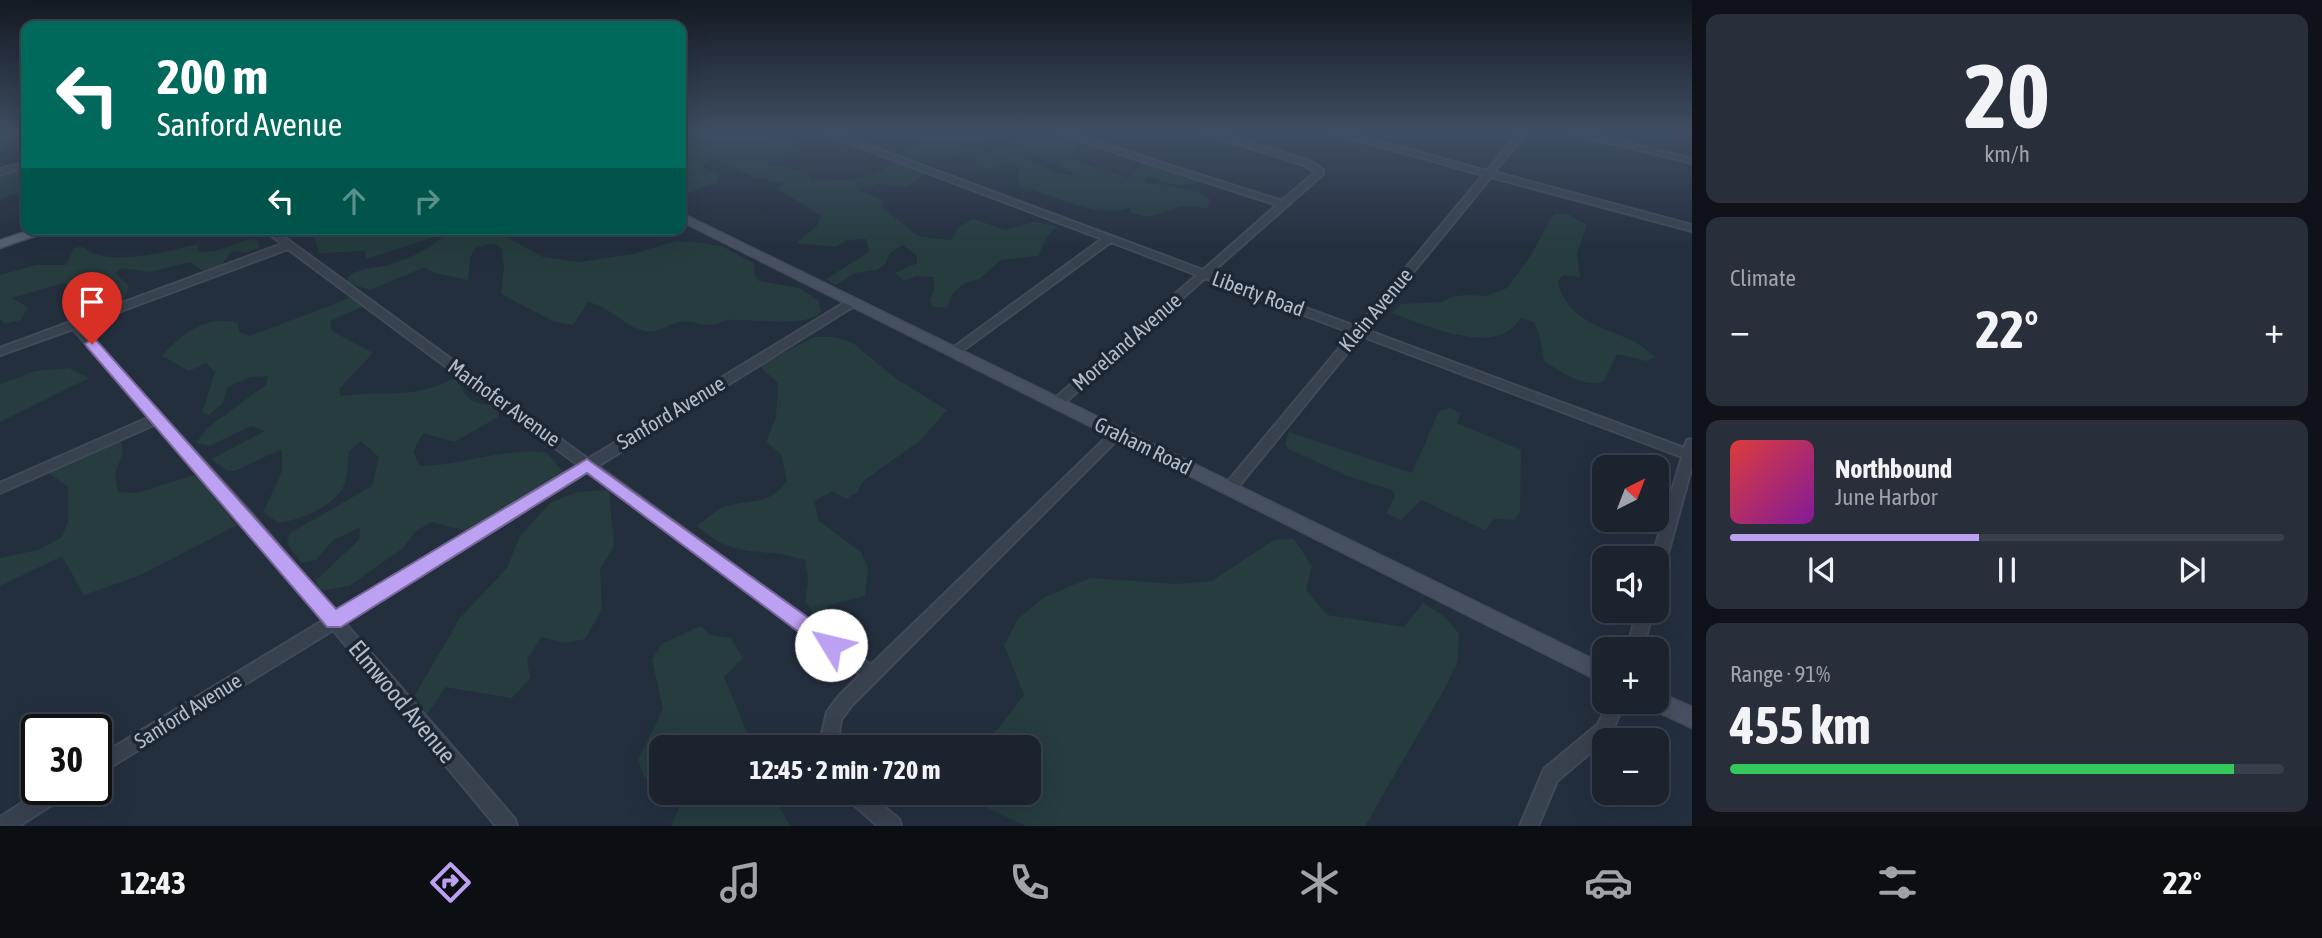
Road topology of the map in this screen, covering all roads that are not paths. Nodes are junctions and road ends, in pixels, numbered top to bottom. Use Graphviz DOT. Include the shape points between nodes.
graph roads {
  1 [pos="927,171"];
  2 [pos="1179,171"];
  3 [pos="1318,171"];
  4 [pos="1479,171"];
  5 [pos="1490,171"];
  6 [pos="1488,173"];
  7 [pos="1284,204"];
  8 [pos="686,220"];
  9 [pos="1692,228"];
  10 [pos="29,235"];
  11 [pos="275,235"];
  12 [pos="1109,239"];
  13 [pos="0,244"];
  14 [pos="289,245"];
  15 [pos="1203,274"];
  16 [pos="853,302"];
  17 [pos="75,325"];
  18 [pos="1359,332"];
  19 [pos="0,352"];
  20 [pos="954,352"];
  21 [pos="1057,402"];
  22 [pos="156,419"];
  23 [pos="1118,433"];
  24 [pos="1691,451"];
  25 [pos="587,465"];
  26 [pos="0,488"];
  27 [pos="1230,489"];
  28 [pos="1663,546"];
  29 [pos="334,621"];
  30 [pos="1592,668"];
  31 [pos="872,675"];
  32 [pos="1669,707"];
  33 [pos="1611,714"];
  34 [pos="1692,718"];
  35 [pos="830,735"];
  36 [pos="112,758"];
  37 [pos="35,805"];
  38 [pos="867,805"];
  39 [pos="499,823"];
  40 [pos="2,826"];
  41 [pos="892,826"];
  42 [pos="1529,826"];
  1 -- 12 [label="street, Liberty Road"];
  2 -- 7 [label="street"];
  3 -- 7 [label="street, Moreland Avenue"];
  4 -- 6 [label="street"];
  5 -- 6 [label="street, Klein Avenue"];
  6 -- 9 [label="street"];
  6 -- 18 [label="street, Klein Avenue"];
  7 -- 15 [label="street, Moreland Avenue"];
  8 -- 16 [label="main road, Graham Road"];
  10 -- 13 [label="main road"];
  11 -- 14 [label="street, Marhofer Avenue"];
  12 -- 15 [label="street, Liberty Road"];
  12 -- 20 [label="street"];
  14 -- 17 [label="street"];
  14 -- 25 [label="street, Marhofer Avenue"];
  15 -- 18 [label="street, Liberty Road"];
  15 -- 21 [label="street, Moreland Avenue"];
  16 -- 20 [label="main road, Graham Road"];
  16 -- 25 [label="street, Sanford Avenue"];
  17 -- 19 [label="street"];
  17 -- 22 [label="street, Elmwood Avenue"];
  18 -- 24 [label="street, Liberty Road"];
  18 -- 27 [label="street, Klein Avenue"];
  20 -- 21 [label="main road, Graham Road"];
  21 -- 23 [label="main road, Graham Road"];
  22 -- 26 [label="street"];
  22 -- 29 [label="street, Elmwood Avenue"];
  23 -- 27 [label="main road, Graham Road"];
  23 -- 31 [label="street"];
  24 -- 28 [label="street"];
  25 -- 29 [label="street, Sanford Avenue"];
  25 -- 31 [label="street, Marhofer Avenue"];
  27 -- 30 [label="main road, Graham Road"];
  29 -- 36 [label="street, Sanford Avenue"];
  29 -- 39 [label="street, Elmwood Avenue"];
  31 -- 35 [label="street" via="833,718"];
  32 -- 34 [label="main road"];
  33 -- 42 [label="street" via="1604,730 1550,775"];
  37 -- 40 [label="street"];
  38 -- 41 [label="street"];
}
